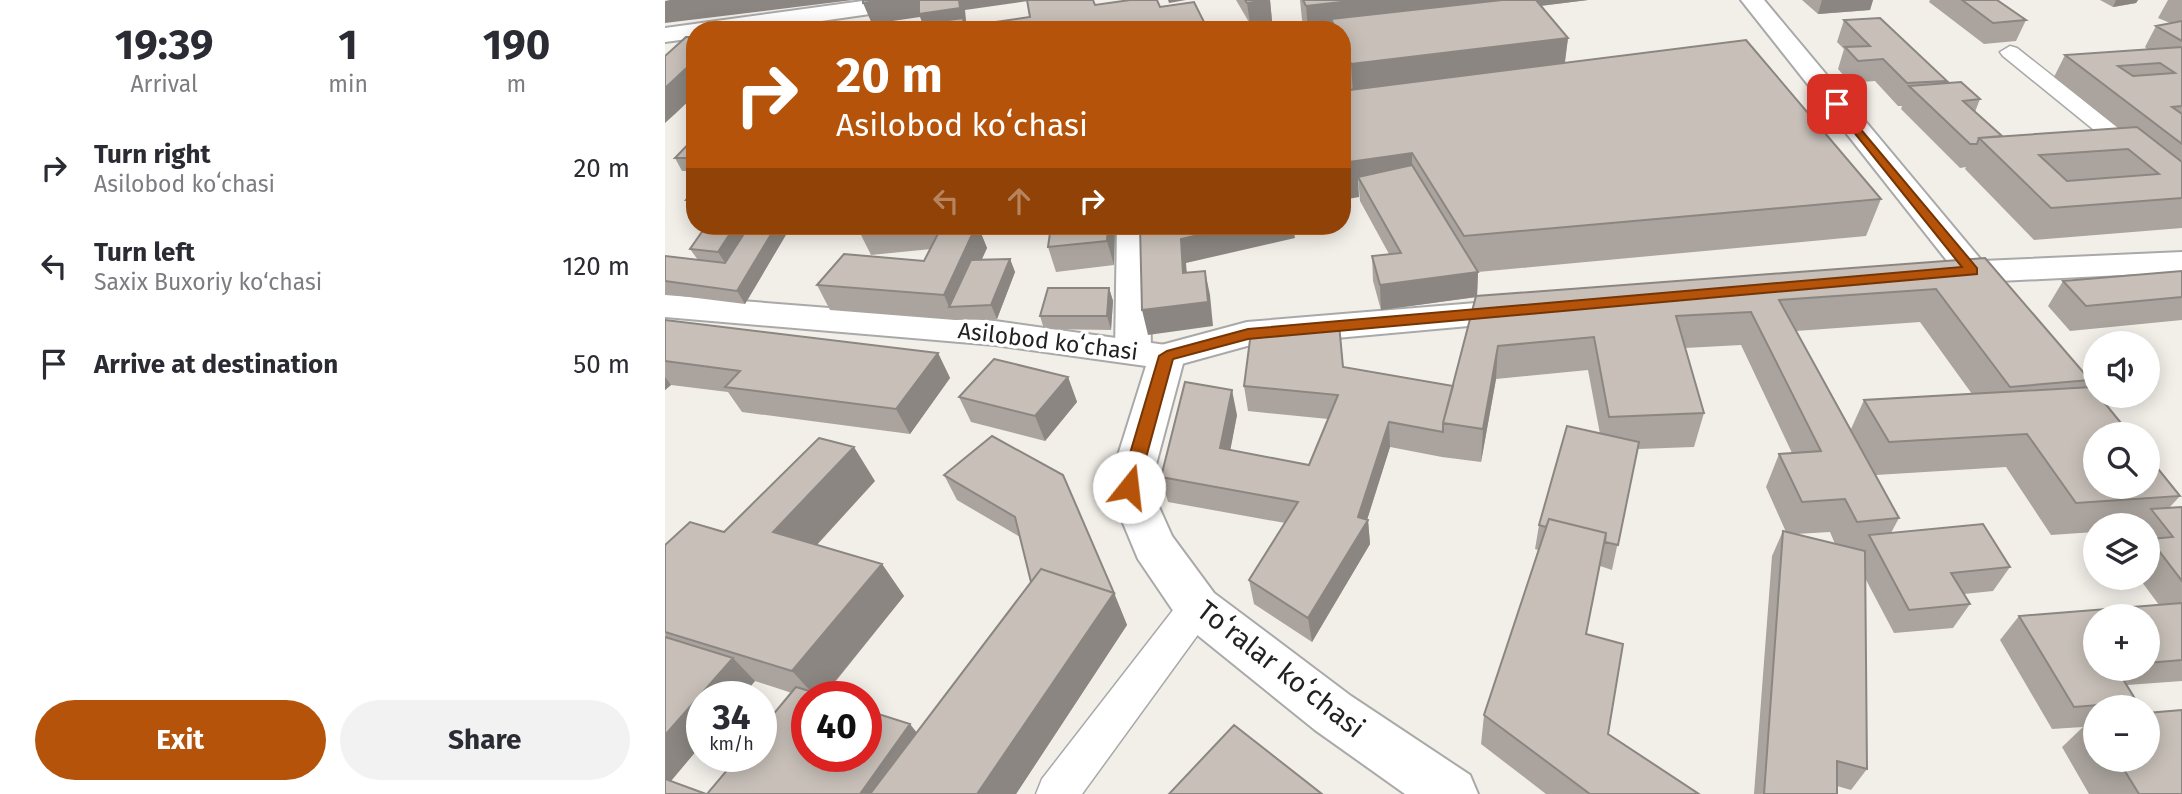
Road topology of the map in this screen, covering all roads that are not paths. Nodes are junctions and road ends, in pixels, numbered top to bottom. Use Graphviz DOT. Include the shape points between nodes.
graph roads {
  1 [pos="919,0"];
  2 [pos="1752,0"];
  3 [pos="770,21"];
  4 [pos="686,32"];
  5 [pos="665,35"];
  6 [pos="2010,52"];
  7 [pos="2182,190"];
  8 [pos="1134,235"];
  9 [pos="2178,266"];
  10 [pos="1972,271"];
  11 [pos="1916,276"];
  12 [pos="665,306"];
  13 [pos="1554,307"];
  14 [pos="2007,312"];
  15 [pos="1150,354"];
  16 [pos="1196,607"];
  17 [pos="1057,794"];
  18 [pos="1451,794"];
  1 -- 3 [label="street"];
  2 -- 10 [label="street"];
  4 -- 5 [label="street"];
  6 -- 7 [label="lane"];
  8 -- 15 [label="street, Toʻralar koʻchasi"];
  9 -- 10 [label="street"];
  10 -- 11 [label="street"];
  10 -- 14 [label="street"];
  12 -- 15 [label="street, Asilobod koʻchasi" via="995,333"];
  13 -- 15 [label="street, Asilobod koʻchasi" via="1248,334"];
  15 -- 16 [label="street, Toʻralar koʻchasi" via="1129,487 1154,546"];
  16 -- 17 [label="lane"];
  16 -- 18 [label="street, Toʻralar koʻchasi" via="1333,713"];
}
